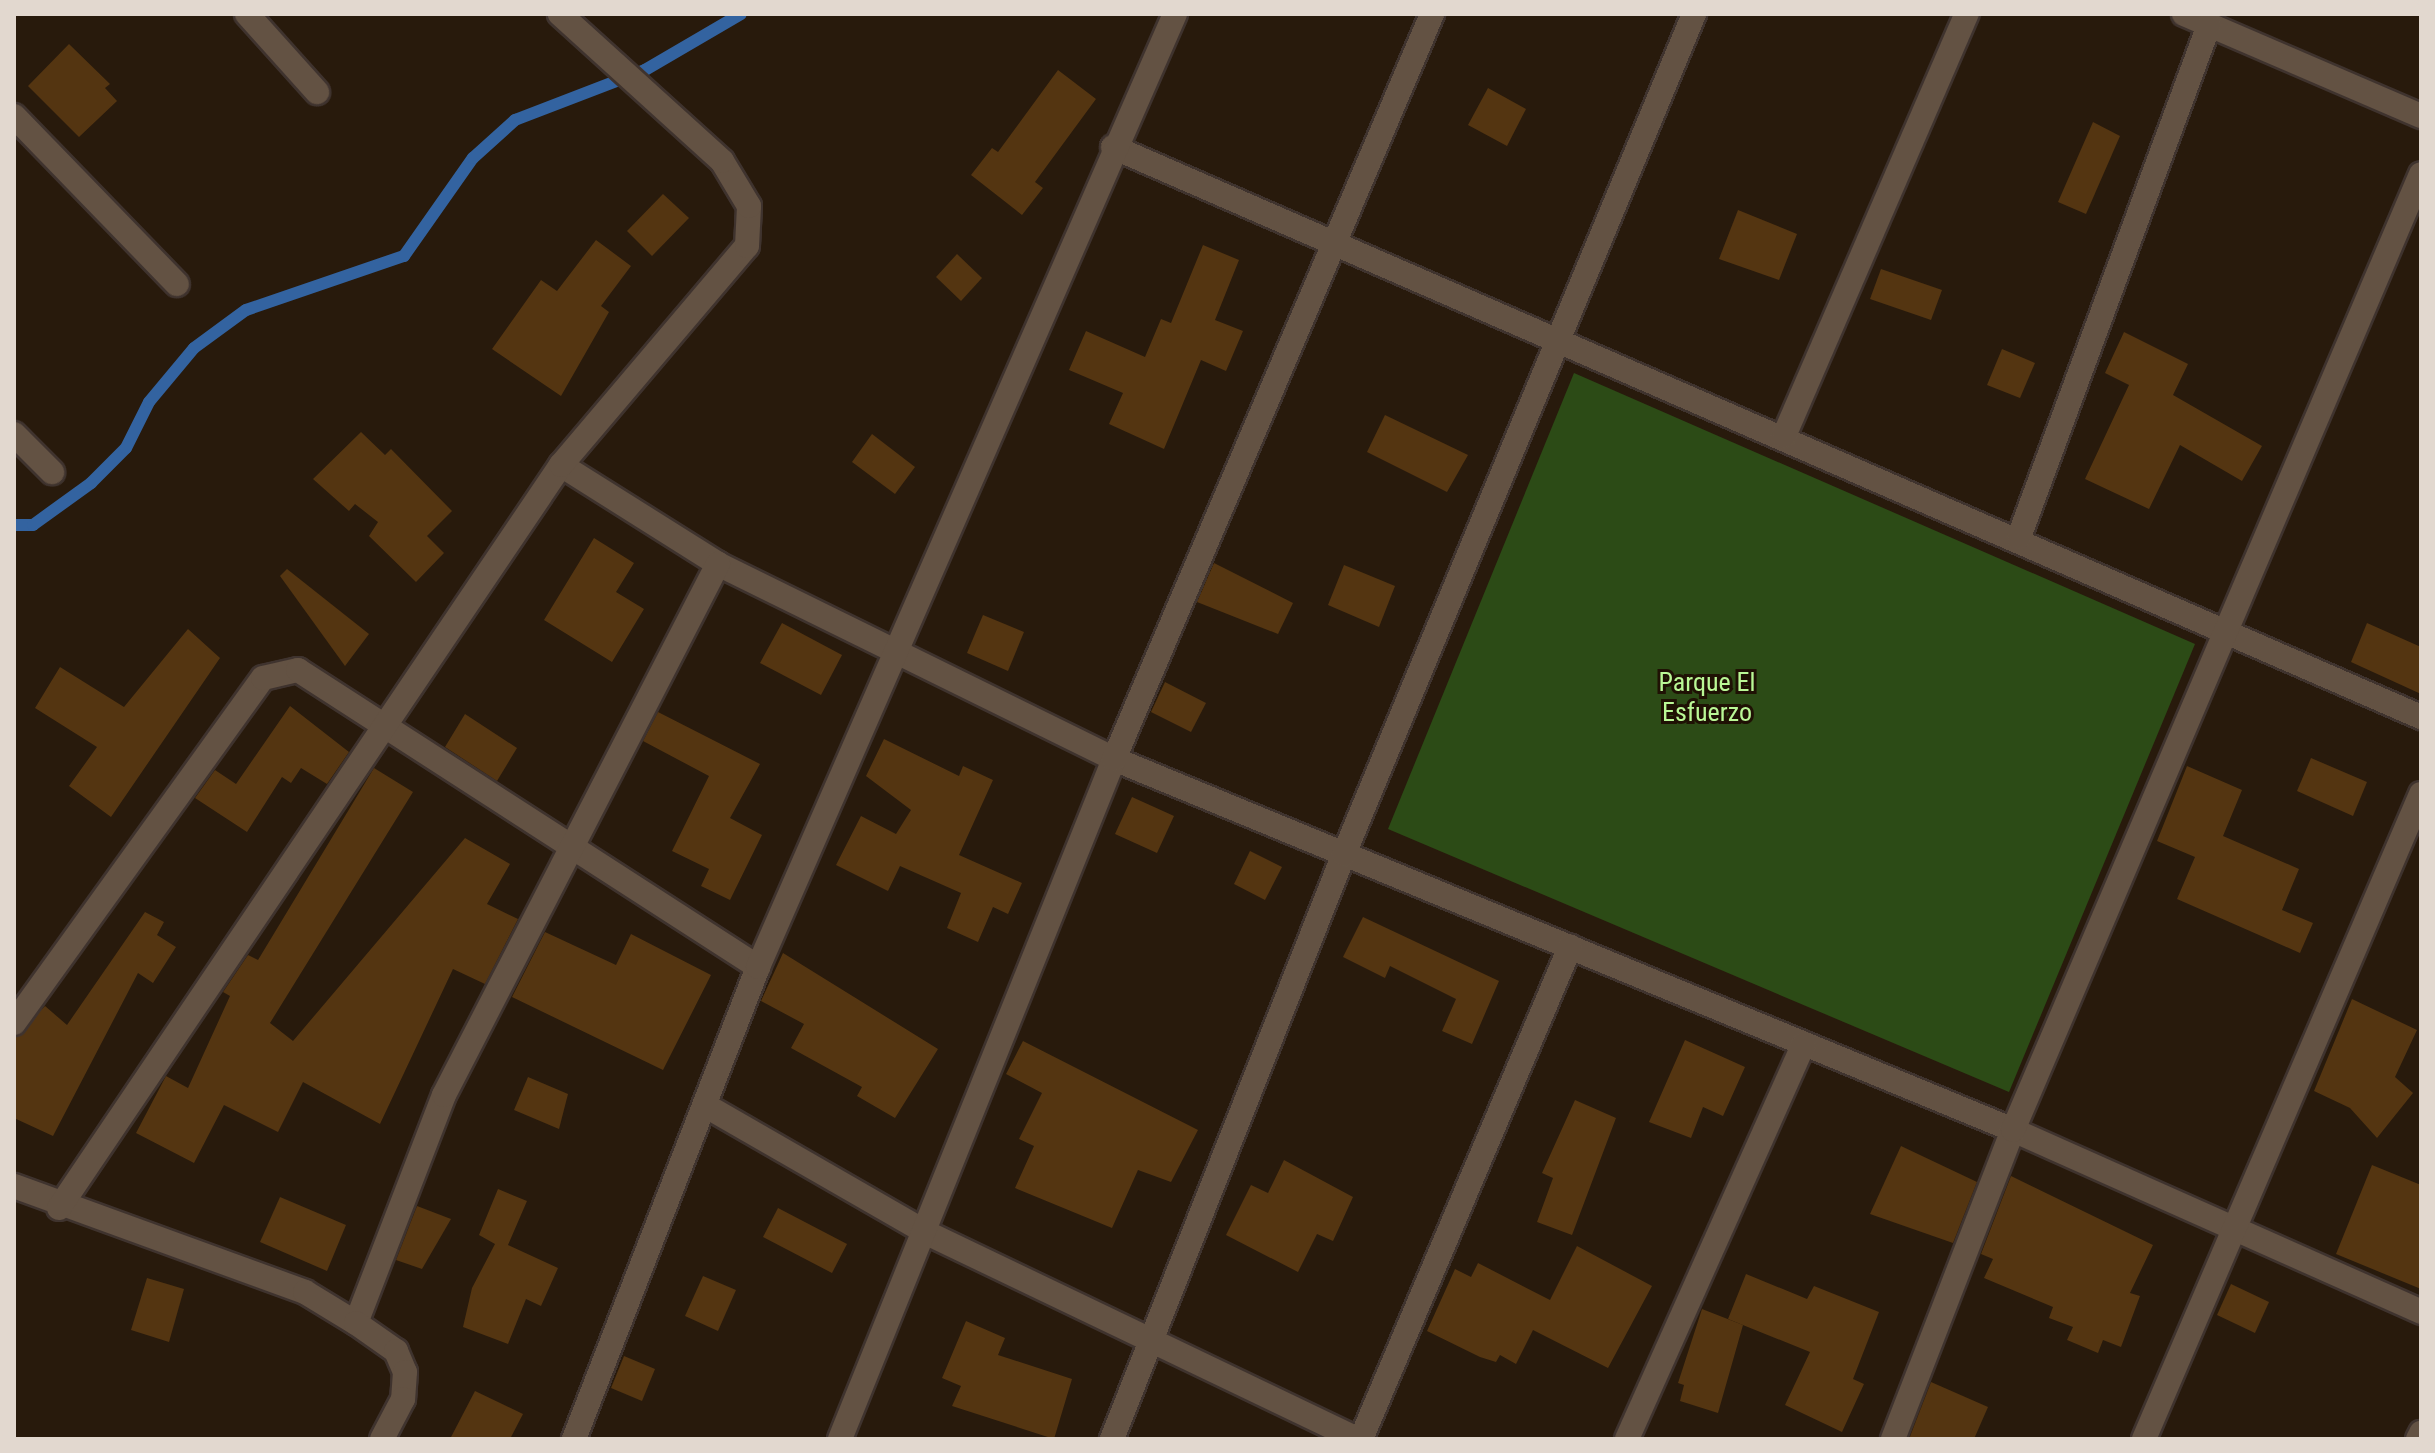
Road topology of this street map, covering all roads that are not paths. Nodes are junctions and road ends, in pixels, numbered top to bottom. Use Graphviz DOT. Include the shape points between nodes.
graph roads {
  1 [pos="247,14"];
  2 [pos="560,14"];
  3 [pos="1175,14"];
  4 [pos="1432,14"];
  5 [pos="1694,14"];
  6 [pos="1967,14"];
  7 [pos="2184,14"];
  8 [pos="2209,25"];
  9 [pos="317,92"];
  10 [pos="14,116"];
  11 [pos="2421,116"];
  12 [pos="1113,147"];
  13 [pos="2421,174"];
  14 [pos="1336,243"];
  15 [pos="177,284"];
  16 [pos="1558,339"];
  17 [pos="14,434"];
  18 [pos="1784,436"];
  19 [pos="561,465"];
  20 [pos="52,472"];
  21 [pos="2019,537"];
  22 [pos="718,564"];
  23 [pos="2231,628"];
  24 [pos="895,647"];
  25 [pos="2421,717"];
  26 [pos="384,727"];
  27 [pos="1114,759"];
  28 [pos="2421,794"];
  29 [pos="575,847"];
  30 [pos="1344,854"];
  31 [pos="1570,947"];
  32 [pos="758,967"];
  33 [pos="14,1023"];
  34 [pos="1804,1044"];
  35 [pos="708,1107"];
  36 [pos="2013,1130"];
  37 [pos="14,1186"];
  38 [pos="59,1208"];
  39 [pos="2233,1228"];
  40 [pos="925,1232"];
  41 [pos="2421,1312"];
  42 [pos="356,1323"];
  43 [pos="1155,1339"];
  44 [pos="2421,1433"];
  45 [pos="382,1439"];
  46 [pos="574,1439"];
  47 [pos="840,1439"];
  48 [pos="1112,1439"];
  49 [pos="1359,1439"];
  50 [pos="1627,1439"];
  51 [pos="1893,1439"];
  52 [pos="2144,1439"];
  53 [pos="2418,1439"];
  1 -- 9 [label="street"];
  2 -- 19 [label="street" via="722,161 749,206 747,246"];
  3 -- 12 [label="street"];
  4 -- 14 [label="street"];
  5 -- 16 [label="street"];
  6 -- 18 [label="street"];
  7 -- 8 [label="street"];
  8 -- 11 [label="street"];
  8 -- 21 [label="street"];
  10 -- 15 [label="street"];
  12 -- 14 [label="street"];
  12 -- 24 [label="street"];
  13 -- 23 [label="street"];
  14 -- 16 [label="street"];
  14 -- 27 [label="street"];
  16 -- 18 [label="street"];
  16 -- 30 [label="street"];
  17 -- 20 [label="street"];
  18 -- 21 [label="street"];
  19 -- 22 [label="street"];
  19 -- 26 [label="street"];
  21 -- 23 [label="street"];
  22 -- 24 [label="street"];
  22 -- 29 [label="street"];
  23 -- 25 [label="street"];
  23 -- 36 [label="street"];
  24 -- 27 [label="street"];
  24 -- 32 [label="street"];
  26 -- 29 [label="street"];
  26 -- 33 [label="street" via="298,670 263,678"];
  26 -- 38 [label="street"];
  27 -- 30 [label="street"];
  27 -- 40 [label="street"];
  28 -- 39 [label="street"];
  29 -- 32 [label="street"];
  29 -- 42 [label="street" via="444,1095"];
  30 -- 31 [label="street"];
  30 -- 43 [label="street"];
  31 -- 34 [label="street"];
  31 -- 49 [label="street"];
  32 -- 35 [label="street"];
  34 -- 36 [label="street"];
  34 -- 50 [label="street"];
  35 -- 40 [label="street"];
  35 -- 46 [label="street"];
  36 -- 39 [label="street"];
  36 -- 51 [label="street"];
  37 -- 38 [label="street"];
  38 -- 42 [label="street" via="305,1292"];
  39 -- 41 [label="street"];
  39 -- 52 [label="street"];
  40 -- 43 [label="street"];
  40 -- 47 [label="street"];
  42 -- 45 [label="street" via="396,1351 405,1372 403,1399"];
  43 -- 48 [label="street"];
  43 -- 49 [label="street"];
  44 -- 53 [label="street"];
}
